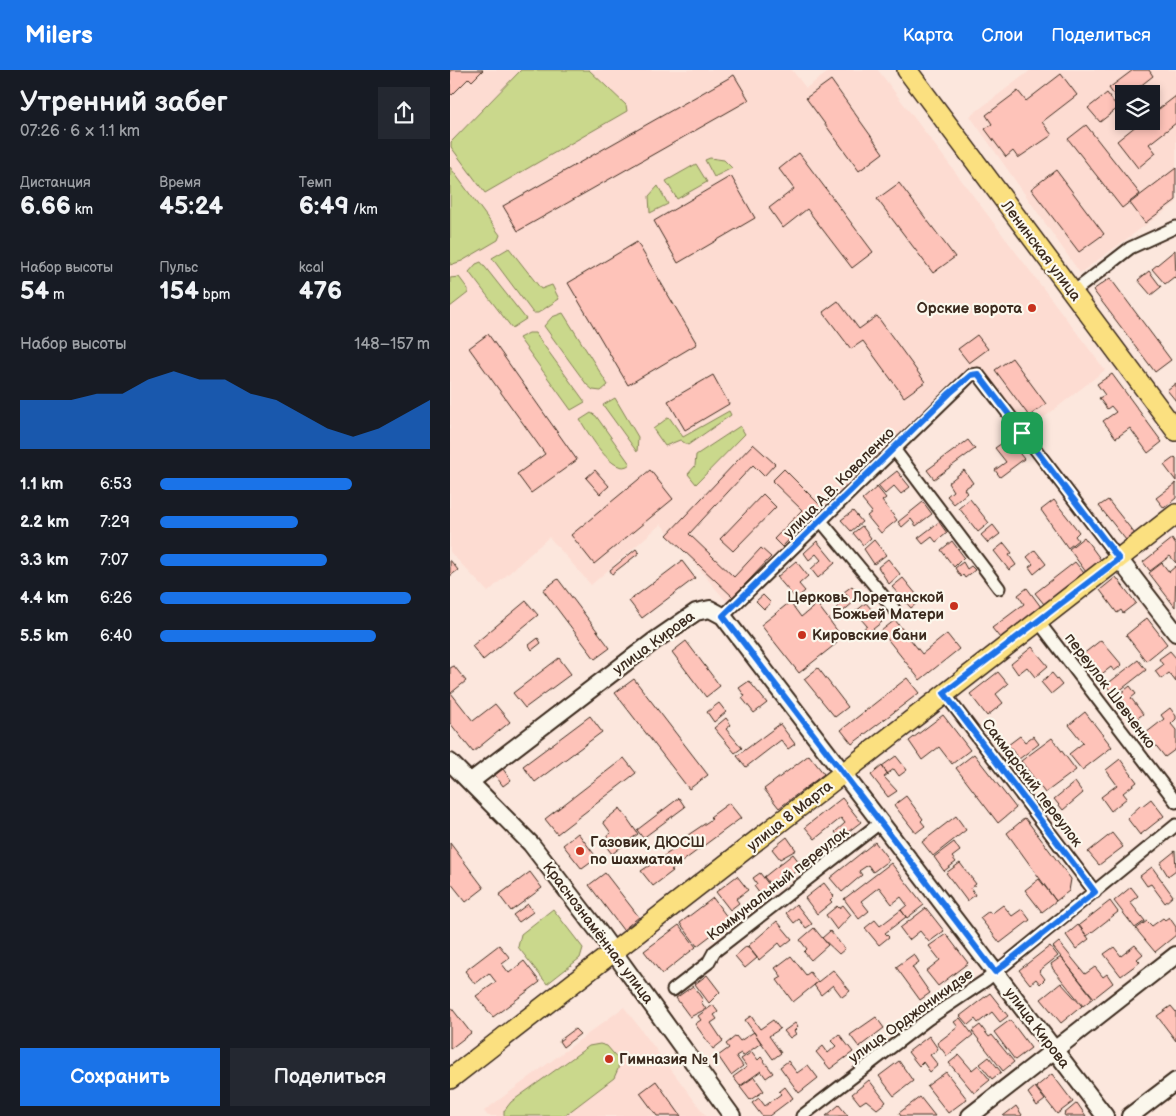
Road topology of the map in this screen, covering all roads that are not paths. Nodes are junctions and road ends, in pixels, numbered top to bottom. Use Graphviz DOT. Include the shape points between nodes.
graph roads {
  1 [pos="907,70"];
  2 [pos="1175,229"];
  3 [pos="1072,293"];
  4 [pos="1176,431"];
  5 [pos="894,449"];
  6 [pos="1176,514"];
  7 [pos="821,521"];
  8 [pos="1119,559"];
  9 [pos="998,588"];
  10 [pos="894,609"];
  11 [pos="723,616"];
  12 [pos="1038,621"];
  13 [pos="1176,633"];
  14 [pos="944,693"];
  15 [pos="450,762"];
  16 [pos="843,774"];
  17 [pos="470,782"];
  18 [pos="1176,802"];
  19 [pos="880,822"];
  20 [pos="1176,825"];
  21 [pos="1095,892"];
  22 [pos="614,953"];
  23 [pos="1176,955"];
  24 [pos="995,972"];
  25 [pos="673,990"];
  26 [pos="1054,1051"];
  27 [pos="450,1079"];
  28 [pos="1176,1081"];
  29 [pos="732,1116"];
  30 [pos="802,1116"];
  31 [pos="970,1116"];
  32 [pos="1105,1116"];
  33 [pos="1130,1116"];
  1 -- 3 [label="main road, Ленинская улица"];
  2 -- 3 [label="street" via="1130,248"];
  3 -- 4 [label="main road, Ленинская улица"];
  5 -- 7 [label="street, улица А.В. Коваленко"];
  5 -- 8 [label="street, улица А.В. Коваленко" via="950,393 971,375 978,374"];
  5 -- 9 [label="street"];
  6 -- 8 [label="main road, улица 8 Марта"];
  7 -- 10 [label="street"];
  7 -- 11 [label="street, улица А.В. Коваленко"];
  8 -- 12 [label="main road, улица 8 Марта"];
  8 -- 13 [label="main road"];
  11 -- 16 [label="main road, улица Кирова"];
  11 -- 17 [label="main road, улица Кирова" via="710,609 696,612"];
  12 -- 14 [label="main road, улица 8 Марта"];
  12 -- 18 [label="street, переулок Шевченко"];
  14 -- 16 [label="main road, улица 8 Марта"];
  14 -- 21 [label="street, Сакмарский переулок"];
  15 -- 17 [label="main road, Краснознамённая улица"];
  16 -- 19 [label="main road, улица Кирова"];
  16 -- 22 [label="main road, улица 8 Марта"];
  17 -- 22 [label="main road, Краснознамённая улица" via="531,844"];
  19 -- 24 [label="main road, улица Кирова"];
  19 -- 25 [label="street, Коммунальный переулок" via="714,952 708,963"];
  20 -- 21 [label="street, улица Орджоникидзе"];
  21 -- 24 [label="street, улица Орджоникидзе"];
  22 -- 27 [label="main road, улица 8 Марта"];
  22 -- 29 [label="main road, Краснознамённая улица"];
  23 -- 26 [label="main road"];
  24 -- 26 [label="main road, улица Кирова"];
  24 -- 30 [label="street, улица Орджоникидзе"];
  26 -- 31 [label="main road"];
  26 -- 32 [label="main road, улица Кирова"];
  28 -- 33 [label="main road"];
}
